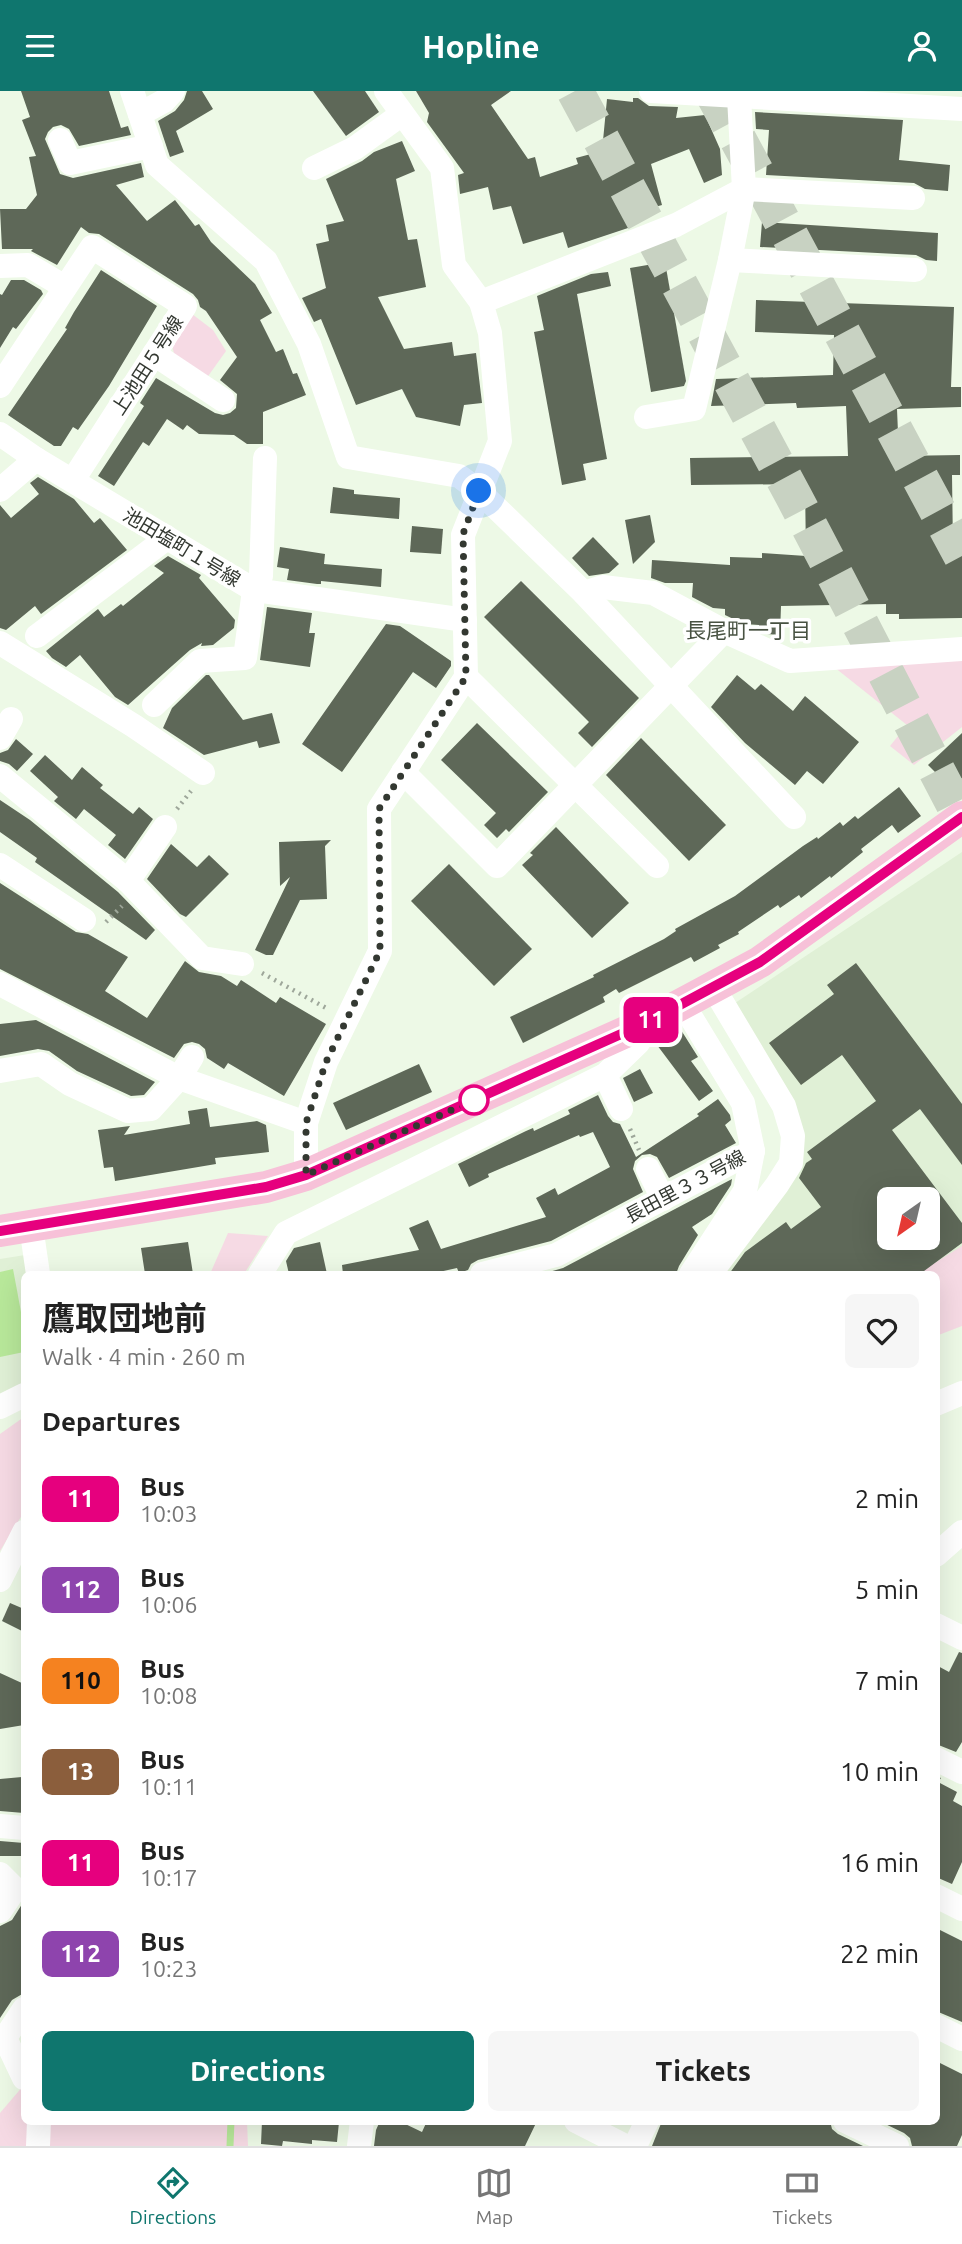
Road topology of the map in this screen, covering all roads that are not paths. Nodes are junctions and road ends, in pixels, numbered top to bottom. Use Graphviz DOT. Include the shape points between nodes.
graph roads {
  1 [pos="173,91"];
  2 [pos="386,91"];
  3 [pos="651,91"];
  4 [pos="739,97"];
  5 [pos="895,98"];
  6 [pos="136,102"];
  7 [pos="962,109"];
  8 [pos="402,114"];
  9 [pos="60,140"];
  10 [pos="154,156"];
  11 [pos="314,168"];
  12 [pos="744,189"];
  13 [pos="913,198"];
  14 [pos="730,260"];
  15 [pos="0,266"];
  16 [pos="915,269"];
  17 [pos="65,287"];
  18 [pos="481,302"];
  19 [pos="154,354"];
  20 [pos="0,386"];
  21 [pos="223,400"];
  22 [pos="646,417"];
  23 [pos="0,434"];
  24 [pos="265,458"];
  25 [pos="36,459"];
  26 [pos="73,480"];
  27 [pos="0,491"];
  28 [pos="479,491"];
  29 [pos="167,538"];
  30 [pos="254,590"];
  31 [pos="584,593"];
  32 [pos="466,620"];
  33 [pos="724,631"];
  34 [pos="37,636"];
  35 [pos="0,643"];
  36 [pos="962,649"];
  37 [pos="466,677"];
  38 [pos="671,686"];
  39 [pos="154,705"];
  40 [pos="403,772"];
  41 [pos="203,773"];
  42 [pos="0,776"];
  43 [pos="576,785"];
  44 [pos="794,817"];
  45 [pos="962,817"];
  46 [pos="165,827"];
  47 [pos="0,865"];
  48 [pos="657,866"];
  49 [pos="128,881"];
  50 [pos="84,920"];
  51 [pos="253,969"];
  52 [pos="0,983"];
  53 [pos="713,987"];
  54 [pos="692,1019"];
  55 [pos="648,1022"];
  56 [pos="186,1068"];
  57 [pos="0,1071"];
  58 [pos="605,1075"];
  59 [pos="621,1109"];
  60 [pos="306,1123"];
  61 [pos="752,1151"];
  62 [pos="648,1169"];
  63 [pos="306,1175"];
  64 [pos="663,1199"];
  65 [pos="31,1226"];
  66 [pos="0,1231"];
  67 [pos="38,1271"];
  68 [pos="262,1271"];
  69 [pos="494,1271"];
  70 [pos="693,1271"];
  71 [pos="712,1271"];
  72 [pos="962,1393"];
  73 [pos="21,1396"];
  74 [pos="940,1401"];
  75 [pos="0,1407"];
  76 [pos="962,1532"];
  77 [pos="21,1541"];
  78 [pos="940,1551"];
  79 [pos="0,1580"];
  80 [pos="940,1627"];
  81 [pos="962,1638"];
  82 [pos="940,1761"];
  83 [pos="962,1772"];
  84 [pos="0,1826"];
  85 [pos="21,1828"];
  86 [pos="0,1874"];
  87 [pos="940,1898"];
  88 [pos="962,1909"];
  89 [pos="0,1911"];
  90 [pos="21,2014"];
  91 [pos="940,2028"];
  92 [pos="962,2039"];
  93 [pos="21,2072"];
  94 [pos="39,2125"];
  95 [pos="362,2125"];
  96 [pos="584,2125"];
  97 [pos="645,2125"];
  98 [pos="853,2125"];
  99 [pos="38,2146"];
  100 [pos="359,2146"];
  101 [pos="625,2146"];
  102 [pos="635,2146"];
  103 [pos="897,2146"];
  1 -- 6 [label="street" via="164,101"];
  2 -- 8 [label="street"];
  3 -- 4 [label="street"];
  4 -- 5 [label="street"];
  4 -- 12 [label="street"];
  5 -- 7 [label="street"];
  6 -- 10 [label="street"];
  8 -- 11 [label="street" via="355,148"];
  8 -- 18 [label="street" via="442,168 454,265"];
  9 -- 10 [label="street" via="70,163"];
  10 -- 28 [label="street" via="266,261 309,344 348,457 460,476"];
  12 -- 13 [label="street"];
  12 -- 14 [label="street"];
  12 -- 18 [label="street" via="676,225"];
  14 -- 16 [label="street"];
  14 -- 22 [label="street" via="694,409"];
  15 -- 17 [label="street" via="28,265"];
  17 -- 19 [label="street, 上池田５号線" via="92,247 185,306"];
  17 -- 20 [label="street, 上池田５号線"];
  18 -- 28 [label="street" via="490,333 500,441"];
  19 -- 21 [label="street"];
  19 -- 26 [label="street, 上池田５号線"];
  23 -- 25 [label="street, 池田塩町１号線"];
  24 -- 30 [label="street" via="261,576"];
  25 -- 26 [label="street, 池田塩町１号線"];
  25 -- 27 [label="street"];
  26 -- 29 [label="street, 池田塩町１号線"];
  28 -- 31 [label="street"];
  28 -- 32 [label="street" via="463,534"];
  29 -- 30 [label="street, 池田塩町１号線"];
  29 -- 34 [label="street"];
  30 -- 32 [label="street, 池田塩町１号線"];
  30 -- 39 [label="street" via="244,658 200,661"];
  31 -- 33 [label="street" via="603,587 653,593"];
  31 -- 38 [label="street"];
  32 -- 37 [label="street"];
  33 -- 36 [label="street" via="790,661"];
  33 -- 38 [label="street"];
  35 -- 41 [label="street"];
  37 -- 40 [label="street"];
  37 -- 43 [label="street"];
  38 -- 43 [label="street"];
  38 -- 44 [label="street"];
  40 -- 43 [label="street" via="497,866"];
  40 -- 60 [label="street" via="379,809 380,951 326,1062"];
  42 -- 49 [label="street"];
  43 -- 48 [label="street"];
  45 -- 53 [label="main road" via="760,962"];
  46 -- 49 [label="street"];
  47 -- 50 [label="street"];
  49 -- 51 [label="street" via="202,958"];
  52 -- 56 [label="street"];
  53 -- 55 [label="main road"];
  53 -- 71 [label="street" via="784,1106 793,1136 791,1163"];
  54 -- 61 [label="street, 長田里３３号線" via="743,1103"];
  55 -- 58 [label="street" via="638,1043"];
  55 -- 63 [label="main road"];
  56 -- 57 [label="street" via="151,1109 128,1111 70,1084 41,1064"];
  56 -- 60 [label="street"];
  58 -- 59 [label="street"];
  58 -- 68 [label="street" via="286,1233"];
  60 -- 63 [label="street"];
  61 -- 64 [label="street, 長田里３３号線"];
  61 -- 70 [label="street" via="745,1192"];
  62 -- 64 [label="street"];
  63 -- 65 [label="main road" via="266,1187"];
  64 -- 69 [label="street, 長田里３３号線" via="556,1255"];
  65 -- 66 [label="main road"];
  65 -- 67 [label="street"];
  72 -- 74 [label="street"];
  73 -- 75 [label="street"];
  76 -- 78 [label="street"];
  77 -- 79 [label="street"];
  80 -- 81 [label="street"];
  82 -- 83 [label="street"];
  84 -- 85 [label="street"];
  86 -- 89 [label="street" via="15,1889"];
  87 -- 88 [label="street"];
  90 -- 93 [label="street" via="5,2038"];
  91 -- 92 [label="street"];
  94 -- 99 [label="street"];
  95 -- 100 [label="street"];
  96 -- 101 [label="street"];
  97 -- 102 [label="street"];
  98 -- 103 [label="street"];
}
